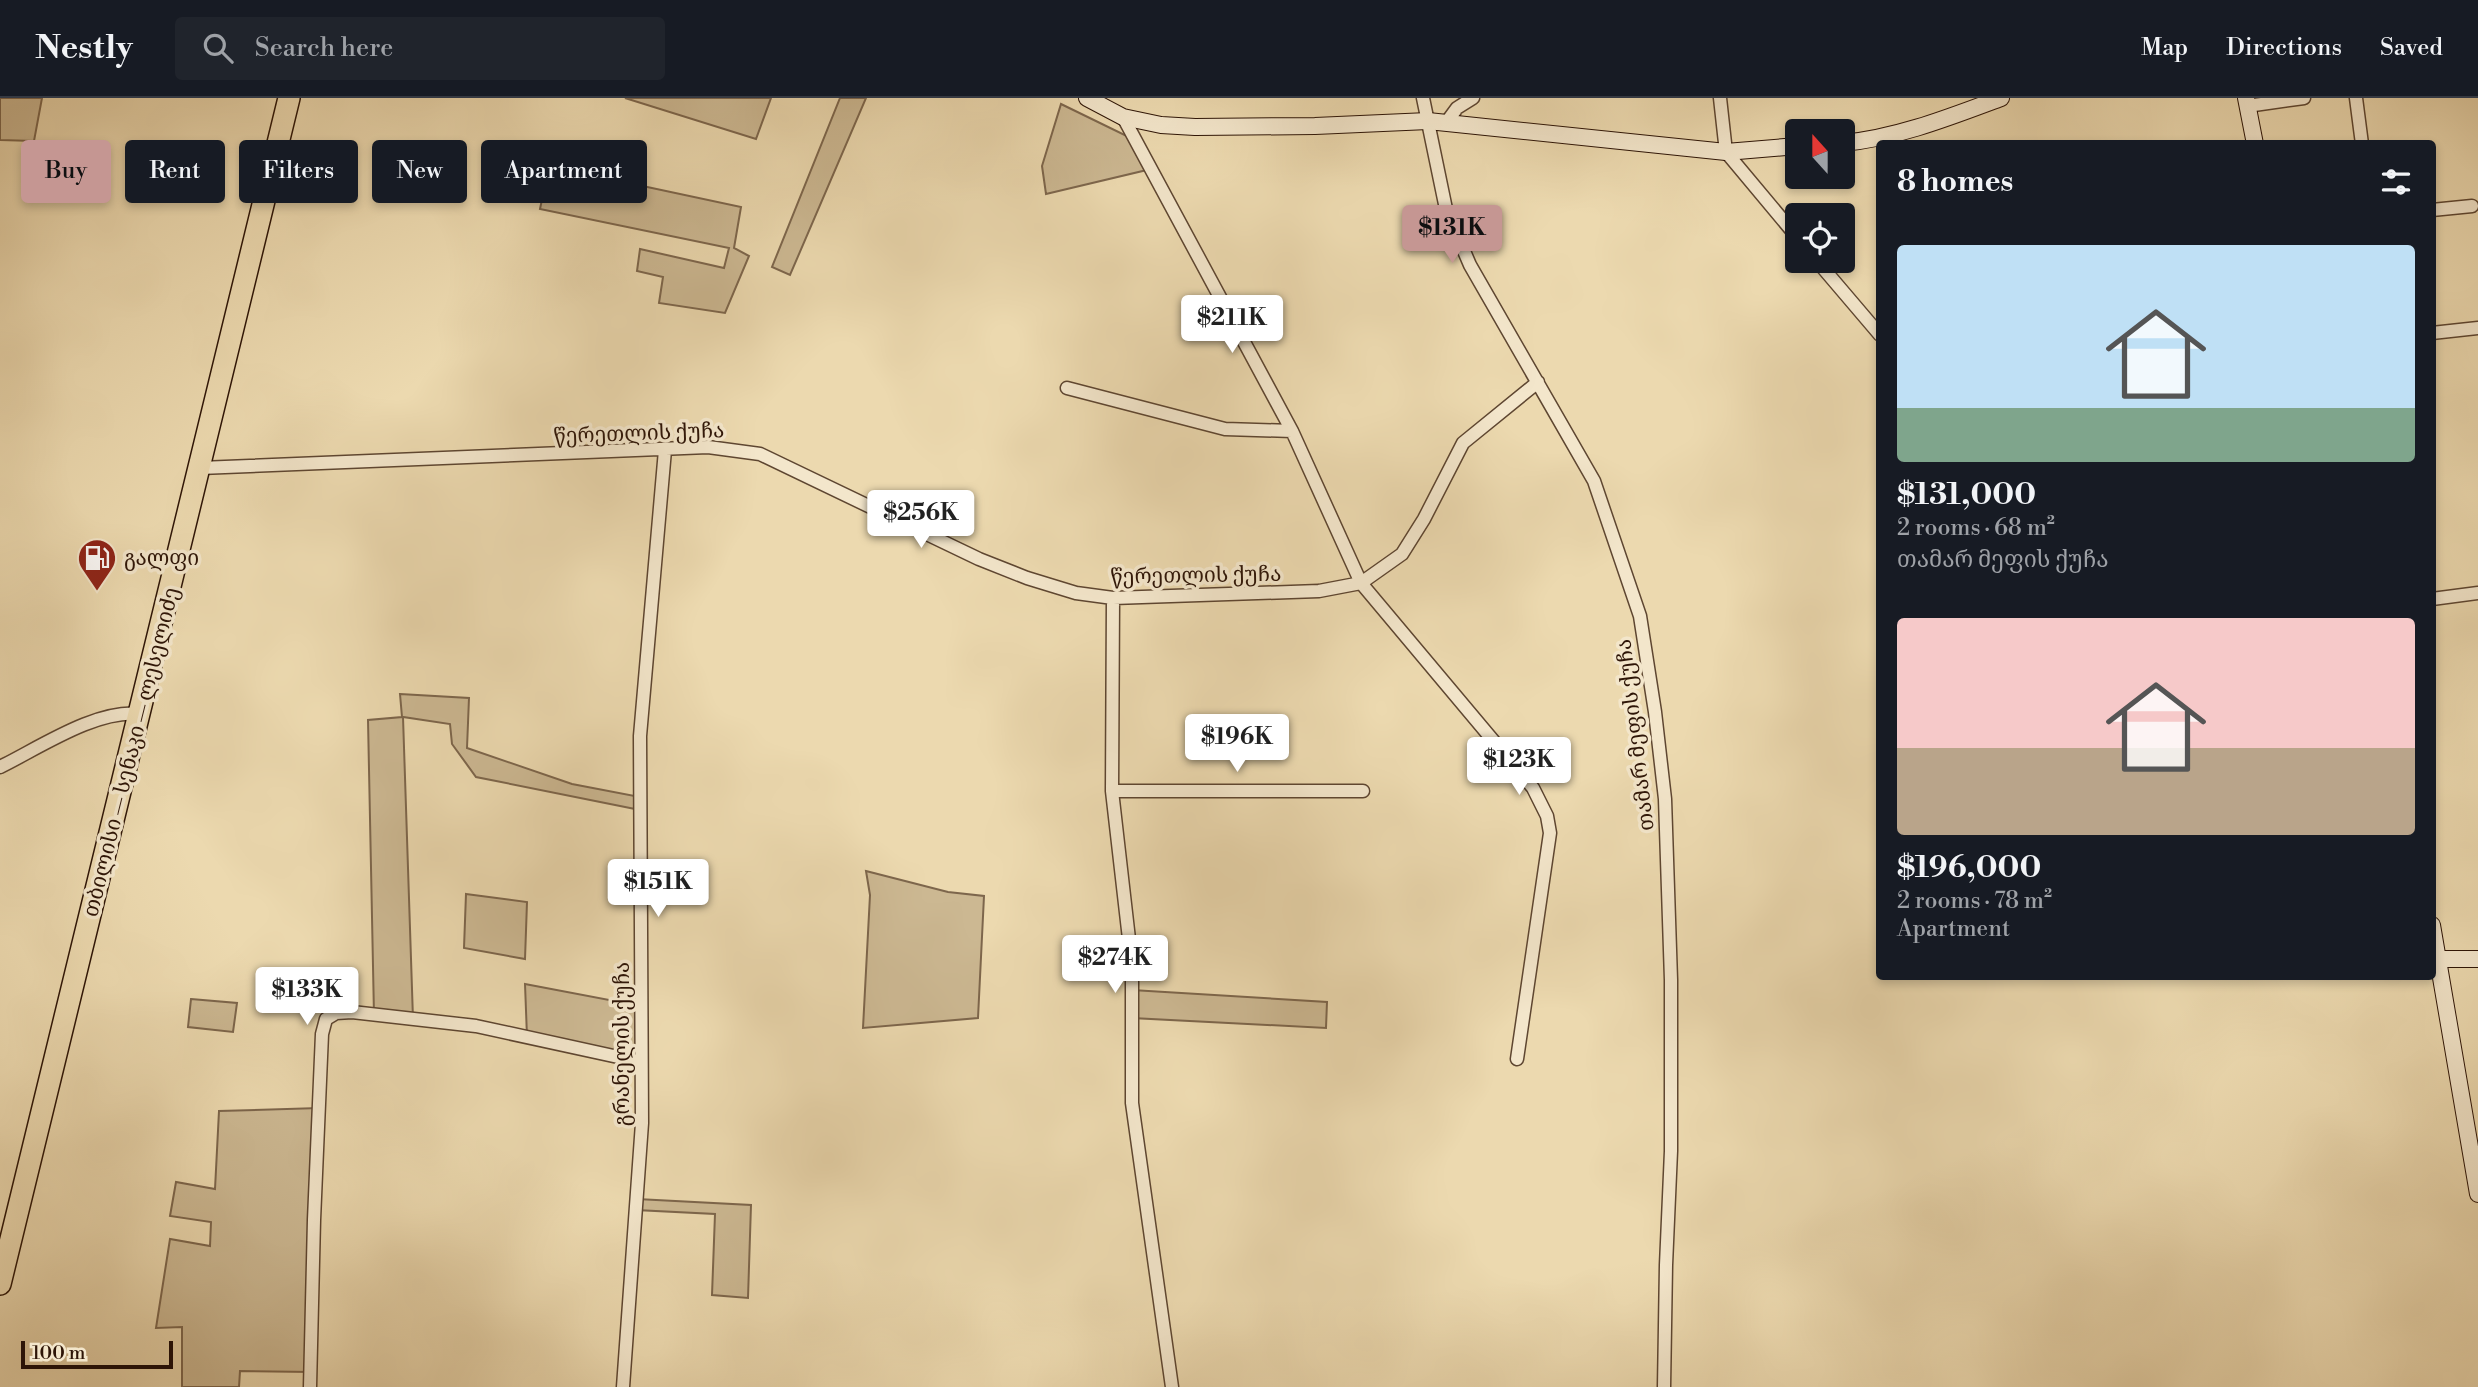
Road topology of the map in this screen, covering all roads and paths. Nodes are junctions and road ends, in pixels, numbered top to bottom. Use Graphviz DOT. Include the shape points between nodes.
graph roads {
  1 [pos="289,98"];
  2 [pos="1087,98"];
  3 [pos="1423,98"];
  4 [pos="1473,98"];
  5 [pos="1720,98"];
  6 [pos="2001,98"];
  7 [pos="2304,98"];
  8 [pos="2356,98"];
  9 [pos="1981,102"];
  10 [pos="2246,102"];
  11 [pos="1123,117"];
  12 [pos="1428,123"];
  13 [pos="1446,123"];
  14 [pos="2254,140"];
  15 [pos="2361,140"];
  16 [pos="1855,142"];
  17 [pos="1785,147"];
  18 [pos="1726,152"];
  19 [pos="2472,206"];
  20 [pos="2436,210"];
  21 [pos="1785,223"];
  22 [pos="1827,273"];
  23 [pos="2478,328"];
  24 [pos="1876,330"];
  25 [pos="2436,333"];
  26 [pos="1538,382"];
  27 [pos="1067,388"];
  28 [pos="1293,432"];
  29 [pos="665,450"];
  30 [pos="200,468"];
  31 [pos="1361,583"];
  32 [pos="2478,593"];
  33 [pos="1113,598"];
  34 [pos="2436,598"];
  35 [pos="140,714"];
  36 [pos="0,767"];
  37 [pos="1112,791"];
  38 [pos="1363,791"];
  39 [pos="2436,942"];
  40 [pos="2440,959"];
  41 [pos="2478,959"];
  42 [pos="1517,1059"];
  43 [pos="641,1062"];
  44 [pos="2478,1194"];
  45 [pos="0,1284"];
  46 [pos="310,1387"];
  47 [pos="624,1387"];
  48 [pos="1172,1387"];
  49 [pos="1664,1387"];
  1 -- 30 [label="highway, თბილისი — სენაკი — ლესელიძე"];
  2 -- 11 [label="main road"];
  3 -- 12 [label="street, თამარ მეფის ქუჩა"];
  4 -- 13 [label="street" via="1457,108"];
  5 -- 18 [label="street"];
  6 -- 9 [label="main road"];
  7 -- 10 [label="street"];
  8 -- 15 [label="street"];
  9 -- 16 [label="main road" via="1947,119"];
  10 -- 14 [label="main road"];
  11 -- 12 [label="main road" via="1195,128"];
  11 -- 28 [label="street"];
  12 -- 13 [label="main road"];
  12 -- 26 [label="street, თამარ მეფის ქუჩა" via="1446,209 1470,265"];
  13 -- 18 [label="main road"];
  17 -- 18 [label="main road"];
  18 -- 21 [label="street"];
  19 -- 20 [label="street"];
  22 -- 24 [label="street"];
  23 -- 25 [label="street"];
  26 -- 31 [label="street, წერეთლის ქუჩა" via="1463,443 1402,554"];
  26 -- 49 [label="street, თამარ მეფის ქუჩა" via="1594,481 1640,616 1655,712 1665,799 1671,981"];
  27 -- 28 [label="street" via="1225,429"];
  28 -- 31 [label="street"];
  29 -- 30 [label="street, წერეთლის ქუჩა"];
  29 -- 33 [label="street, წერეთლის ქუჩა" via="708,447 760,454 1027,579"];
  29 -- 43 [label="street, გრანელის ქუჩა" via="640,736"];
  30 -- 35 [label="highway, თბილისი — სენაკი — ლესელიძე"];
  31 -- 33 [label="street, წერეთლის ქუჩა" via="1320,591"];
  31 -- 42 [label="street" via="1533,788 1547,816 1550,833"];
  32 -- 34 [label="street"];
  33 -- 37 [label="street"];
  35 -- 36 [label="street" via="124,712 92,721"];
  35 -- 45 [label="highway, თბილისი — სენაკი — ლესელიძე"];
  37 -- 38 [label="street"];
  37 -- 48 [label="street" via="1132,965 1132,1103"];
  39 -- 40 [label="main road"];
  40 -- 41 [label="main road"];
  40 -- 44 [label="main road"];
  43 -- 46 [label="street" via="476,1026 352,1012 326,1019"];
  43 -- 47 [label="street, გრანელის ქუჩა" via="642,1123"];
}
